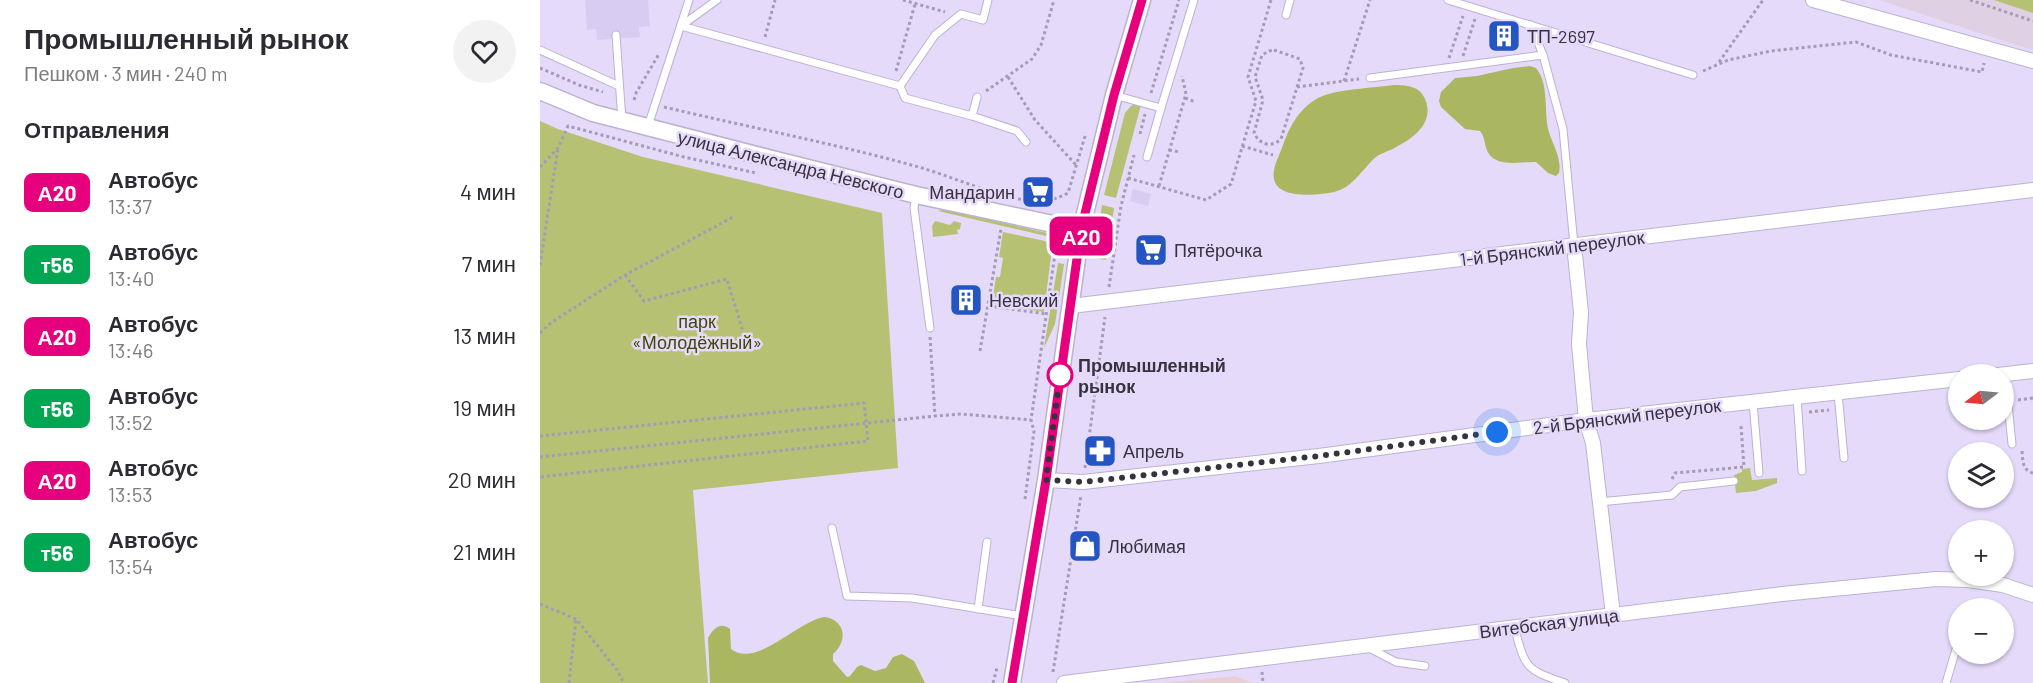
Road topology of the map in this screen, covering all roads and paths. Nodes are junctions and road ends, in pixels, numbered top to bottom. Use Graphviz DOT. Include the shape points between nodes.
graph roads {
  1 [pos="689,0"];
  2 [pos="717,0"];
  3 [pos="775,0"];
  4 [pos="903,0"];
  5 [pos="988,0"];
  6 [pos="1054,0"];
  7 [pos="1142,0"];
  8 [pos="1194,0"];
  9 [pos="1271,0"];
  10 [pos="1290,0"];
  11 [pos="1370,0"];
  12 [pos="1448,0"];
  13 [pos="1763,0"];
  14 [pos="1813,0"];
  15 [pos="1970,0"];
  16 [pos="918,3"];
  17 [pos="1466,5"];
  18 [pos="1478,9"];
  19 [pos="1286,15"];
  20 [pos="958,16"];
  21 [pos="2033,21"];
  22 [pos="1532,25"];
  23 [pos="681,26"];
  24 [pos="615,35"];
  25 [pos="762,48"];
  26 [pos="1987,48"];
  27 [pos="540,50"];
  28 [pos="1543,55"];
  29 [pos="1254,58"];
  30 [pos="1260,60"];
  31 [pos="2033,61"];
  32 [pos="1717,64"];
  33 [pos="1460,66"];
  34 [pos="1446,68"];
  35 [pos="1181,71"];
  36 [pos="1693,75"];
  37 [pos="1008,76"];
  38 [pos="1370,78"];
  39 [pos="1344,81"];
  40 [pos="892,84"];
  41 [pos="900,86"];
  42 [pos="619,87"];
  43 [pos="1297,87"];
  44 [pos="540,91"];
  45 [pos="1114,95"];
  46 [pos="977,97"];
  47 [pos="1185,98"];
  48 [pos="1196,102"];
  49 [pos="655,105"];
  50 [pos="1161,108"];
  51 [pos="972,117"];
  52 [pos="621,121"];
  53 [pos="568,126"];
  54 [pos="648,128"];
  55 [pos="1026,142"];
  56 [pos="1242,146"];
  57 [pos="558,148"];
  58 [pos="1169,150"];
  59 [pos="1180,152"];
  60 [pos="1273,155"];
  61 [pos="1147,157"];
  62 [pos="1076,165"];
  63 [pos="540,167"];
  64 [pos="1128,178"];
  65 [pos="1159,186"];
  66 [pos="2033,190"];
  67 [pos="1068,192"];
  68 [pos="916,195"];
  69 [pos="735,216"];
  70 [pos="1001,228"];
  71 [pos="1081,230"];
  72 [pos="1056,243"];
  73 [pos="1574,245"];
  74 [pos="540,265"];
  75 [pos="625,275"];
  76 [pos="988,306"];
  77 [pos="1071,306"];
  78 [pos="1047,314"];
  79 [pos="930,328"];
  80 [pos="540,333"];
  81 [pos="744,335"];
  82 [pos="980,351"];
  83 [pos="2033,371"];
  84 [pos="2014,373"];
  85 [pos="1948,380"];
  86 [pos="1838,393"];
  87 [pos="1797,397"];
  88 [pos="1750,402"];
  89 [pos="1839,409"];
  90 [pos="1798,413"];
  91 [pos="935,416"];
  92 [pos="1031,420"];
  93 [pos="1586,420"];
  94 [pos="866,423"];
  95 [pos="540,436"];
  96 [pos="540,457"];
  97 [pos="1844,458"];
  98 [pos="1802,471"];
  99 [pos="1759,473"];
  100 [pos="540,477"];
  101 [pos="1046,480"];
  102 [pos="1734,481"];
  103 [pos="1668,496"];
  104 [pos="1025,500"];
  105 [pos="1599,502"];
  106 [pos="832,528"];
  107 [pos="987,542"];
  108 [pos="2033,595"];
  109 [pos="540,604"];
  110 [pos="978,609"];
  111 [pos="1613,615"];
  112 [pos="1023,616"];
  113 [pos="576,619"];
  114 [pos="1514,627"];
  115 [pos="1364,646"];
  116 [pos="998,661"];
  117 [pos="1952,664"];
  118 [pos="1425,666"];
  119 [pos="569,683"];
  120 [pos="624,683"];
  121 [pos="993,683"];
  122 [pos="1012,683"];
  123 [pos="1064,683"];
  124 [pos="1565,683"];
  125 [pos="1946,683"];
  1 -- 23 [label="lane"];
  2 -- 23 [label="lane"];
  3 -- 25 [label="path"];
  4 -- 16 [label="path"];
  5 -- 20 [label="lane" via="983,20"];
  6 -- 37 [label="path" via="1041,45 1032,59"];
  7 -- 45 [label="street"];
  8 -- 50 [label="lane"];
  9 -- 29 [label="path"];
  10 -- 19 [label="lane"];
  11 -- 39 [label="path"];
  12 -- 17 [label="lane"];
  13 -- 32 [label="path"];
  14 -- 26 [label="street"];
  15 -- 21 [label="path"];
  16 -- 20 [label="path"];
  16 -- 40 [label="path"];
  17 -- 18 [label="lane"];
  17 -- 34 [label="path"];
  18 -- 22 [label="lane"];
  18 -- 33 [label="path"];
  20 -- 41 [label="lane" via="935,35"];
  22 -- 28 [label="lane"];
  22 -- 36 [label="lane"];
  23 -- 25 [label="lane"];
  23 -- 49 [label="lane"];
  24 -- 42 [label="lane"];
  25 -- 40 [label="lane"];
  26 -- 31 [label="street"];
  26 -- 32 [label="path" via="1982,72 1891,55 1856,42 1771,51"];
  27 -- 42 [label="lane"];
  28 -- 33 [label="lane"];
  28 -- 73 [label="lane" via="1563,129"];
  29 -- 30 [label="path"];
  29 -- 56 [label="path" via="1248,77 1256,101"];
  30 -- 43 [label="path" via="1264,53 1274,50 1300,59 1303,68"];
  30 -- 43 [label="path" via="1256,77 1263,100 1254,133 1261,142 1272,144 1281,139"];
  32 -- 36 [label="path"];
  33 -- 34 [label="lane"];
  34 -- 38 [label="lane"];
  35 -- 47 [label="path"];
  37 -- 46 [label="path"];
  37 -- 62 [label="path" via="1035,120"];
  38 -- 39 [label="path"];
  39 -- 43 [label="path"];
  40 -- 41 [label="lane"];
  41 -- 51 [label="lane" via="905,98"];
  42 -- 52 [label="lane"];
  44 -- 52 [label="street, улица Александра Невского"];
  45 -- 50 [label="lane"];
  45 -- 71 [label="street"];
  46 -- 51 [label="lane"];
  47 -- 48 [label="path"];
  47 -- 58 [label="path"];
  49 -- 54 [label="lane"];
  49 -- 67 [label="path" via="915,166 1025,200 1052,200"];
  50 -- 61 [label="lane"];
  51 -- 55 [label="lane" via="1017,131"];
  52 -- 54 [label="street, улица Александра Невского"];
  53 -- 57 [label="path"];
  54 -- 68 [label="street, улица Александра Невского"];
  56 -- 60 [label="path"];
  56 -- 65 [label="path" via="1231,184 1206,200"];
  57 -- 63 [label="path"];
  57 -- 74 [label="path"];
  58 -- 59 [label="path"];
  58 -- 65 [label="path"];
  64 -- 65 [label="path"];
  66 -- 73 [label="street, 1-й Брянский переулок"];
  68 -- 71 [label="street, улица Александра Невского"];
  68 -- 79 [label="lane" via="914,208"];
  69 -- 75 [label="path"];
  70 -- 76 [label="path"];
  71 -- 77 [label="street"];
  72 -- 78 [label="path"];
  73 -- 77 [label="street, 1-й Брянский переулок"];
  73 -- 93 [label="street"];
  75 -- 80 [label="path"];
  75 -- 81 [label="path" via="644,301 728,279"];
  76 -- 78 [label="path"];
  76 -- 82 [label="path"];
  77 -- 101 [label="street"];
  78 -- 92 [label="path"];
  79 -- 91 [label="path"];
  83 -- 84 [label="street"];
  85 -- 86 [label="street, 2-й Брянский переулок"];
  86 -- 87 [label="street, 2-й Брянский переулок"];
  86 -- 89 [label="lane"];
  87 -- 88 [label="street, 2-й Брянский переулок"];
  87 -- 90 [label="lane"];
  88 -- 93 [label="street, 2-й Брянский переулок"];
  88 -- 99 [label="lane"];
  88 -- 103 [label="path" via="1749,421 1741,426 1744,467 1675,473"];
  89 -- 90 [label="path"];
  89 -- 97 [label="lane"];
  90 -- 98 [label="lane"];
  91 -- 92 [label="path" via="962,414"];
  91 -- 94 [label="path"];
  92 -- 104 [label="path" via="1034,432"];
  93 -- 101 [label="street, 2-й Брянский переулок" via="1319,456 1083,482"];
  93 -- 105 [label="street" via="1593,443"];
  94 -- 95 [label="path" via="864,403"];
  94 -- 96 [label="path"];
  94 -- 100 [label="path" via="868,441"];
  101 -- 112 [label="street"];
  102 -- 103 [label="lane" via="1680,487"];
  103 -- 105 [label="lane"];
  105 -- 111 [label="street"];
  106 -- 110 [label="lane" via="847,596 912,598"];
  107 -- 110 [label="lane"];
  108 -- 111 [label="street, Витебская улица" via="2003,585 1942,579"];
  109 -- 113 [label="path"];
  110 -- 112 [label="lane"];
  111 -- 114 [label="street, Витебская улица"];
  112 -- 122 [label="street"];
  113 -- 119 [label="path"];
  113 -- 120 [label="path"];
  114 -- 115 [label="street, Витебская улица"];
  114 -- 124 [label="lane" via="1528,667"];
  115 -- 118 [label="lane" via="1396,662"];
  115 -- 123 [label="street, Витебская улица"];
  116 -- 121 [label="path"];
  117 -- 125 [label="lane"];
}
